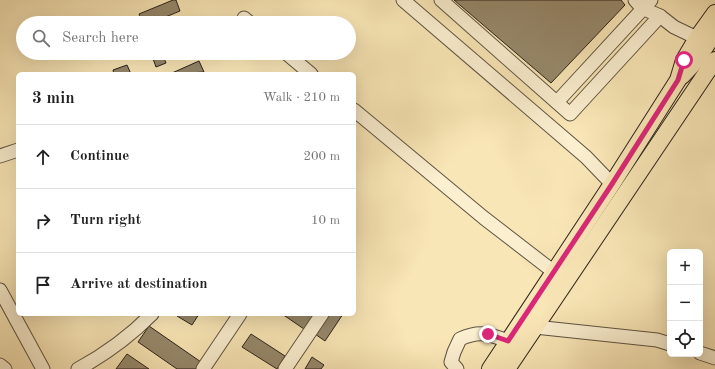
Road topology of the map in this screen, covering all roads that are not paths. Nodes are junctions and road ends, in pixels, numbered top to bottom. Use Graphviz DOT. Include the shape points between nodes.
graph roads {
  1 [pos="403,0"];
  2 [pos="441,0"];
  3 [pos="645,2"];
  4 [pos="715,13"];
  5 [pos="660,16"];
  6 [pos="715,32"];
  7 [pos="697,38"];
  8 [pos="294,60"];
  9 [pos="715,60"];
  10 [pos="309,72"];
  11 [pos="678,80"];
  12 [pos="557,102"];
  13 [pos="356,112"];
  14 [pos="16,151"];
  15 [pos="0,156"];
  16 [pos="612,184"];
  17 [pos="554,272"];
  18 [pos="0,290"];
  19 [pos="150,316"];
  20 [pos="239,316"];
  21 [pos="321,316"];
  22 [pos="535,327"];
  23 [pos="508,341"];
  24 [pos="667,343"];
  25 [pos="0,365"];
  26 [pos="5,369"];
  27 [pos="43,369"];
  28 [pos="78,369"];
  29 [pos="203,369"];
  30 [pos="285,369"];
  31 [pos="457,369"];
  32 [pos="490,369"];
  33 [pos="507,369"];
  1 -- 16 [label="street" via="586,157"];
  2 -- 12 [label="street"];
  3 -- 5 [label="street"];
  3 -- 12 [label="street"];
  4 -- 7 [label="main road"];
  5 -- 7 [label="street" via="674,27"];
  5 -- 12 [label="street" via="570,114"];
  6 -- 11 [label="main road" via="697,60"];
  7 -- 11 [label="main road" via="684,60"];
  8 -- 10 [label="street"];
  9 -- 22 [label="main road"];
  11 -- 16 [label="main road"];
  13 -- 17 [label="street" via="484,218"];
  14 -- 15 [label="street"];
  16 -- 17 [label="main road"];
  17 -- 23 [label="main road"];
  18 -- 27 [label="street"];
  19 -- 28 [label="street" via="133,333 99,358"];
  20 -- 29 [label="street"];
  21 -- 30 [label="street"];
  22 -- 24 [label="street"];
  22 -- 33 [label="main road"];
  23 -- 31 [label="street" via="488,334 474,333 460,338 451,362"];
  23 -- 32 [label="main road"];
  25 -- 26 [label="street"];
}
